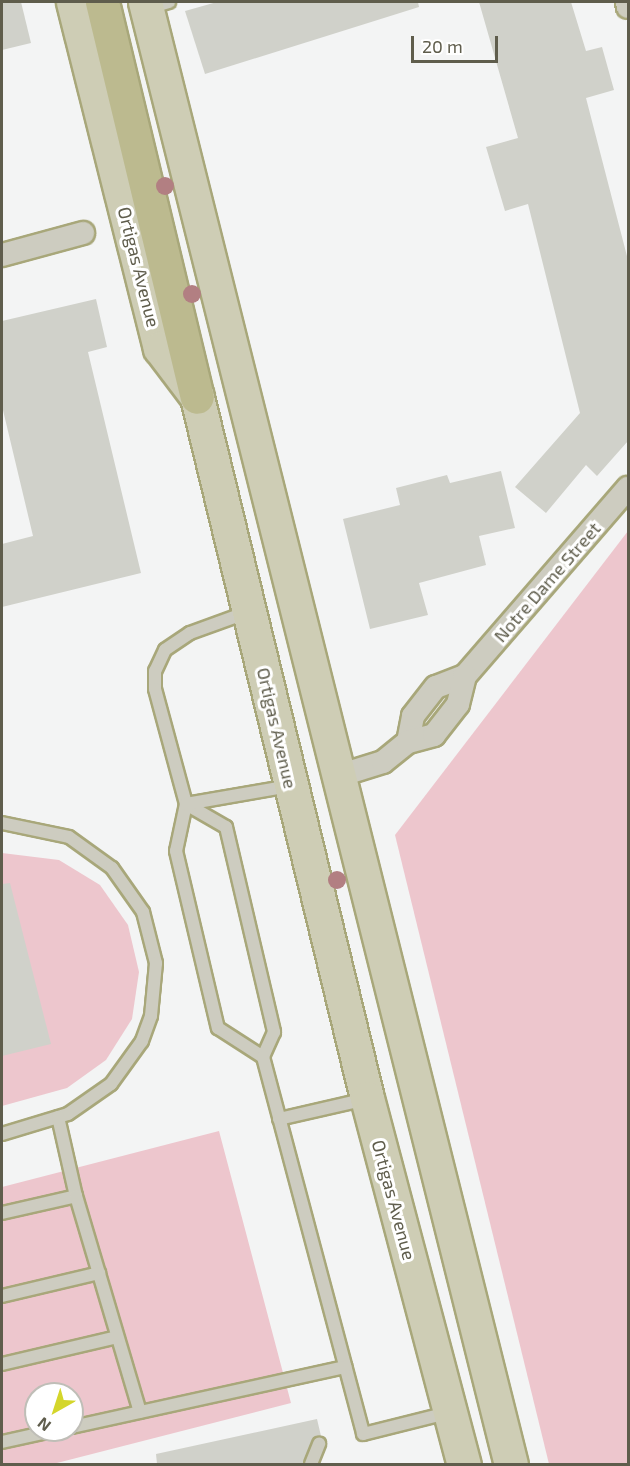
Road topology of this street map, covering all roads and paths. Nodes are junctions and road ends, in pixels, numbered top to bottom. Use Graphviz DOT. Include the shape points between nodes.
graph roads {
  1 [pos="73,2"];
  2 [pos="102,2"];
  3 [pos="627,2"];
  4 [pos="154,4"];
  5 [pos="628,7"];
  6 [pos="83,233"];
  7 [pos="2,255"];
  8 [pos="197,397"];
  9 [pos="628,488"];
  10 [pos="250,612"];
  11 [pos="338,776"];
  12 [pos="290,786"];
  13 [pos="186,804"];
  14 [pos="2,823"];
  15 [pos="263,1057"];
  16 [pos="367,1098"];
  17 [pos="58,1118"];
  18 [pos="279,1119"];
  19 [pos="2,1134"];
  20 [pos="76,1196"];
  21 [pos="2,1214"];
  22 [pos="99,1273"];
  23 [pos="2,1296"];
  24 [pos="117,1337"];
  25 [pos="2,1364"];
  26 [pos="345,1367"];
  27 [pos="140,1412"];
  28 [pos="451,1412"];
  29 [pos="84,1424"];
  30 [pos="24,1437"];
  31 [pos="2,1442"];
  32 [pos="319,1444"];
  33 [pos="311,1464"];
  34 [pos="464,1464"];
  35 [pos="511,1464"];
  1 -- 8 [label="main road, Ortigas Avenue" via="160,348"];
  2 -- 8 [label="highway"];
  3 -- 5 [label="street"];
  4 -- 11 [label="main road"];
  6 -- 7 [label="street"];
  8 -- 10 [label="main road, Ortigas Avenue"];
  9 -- 11 [label="street, Notre Dame Street" via="465,676 458,704 434,735 408,742 383,762"];
  10 -- 12 [label="main road, Ortigas Avenue"];
  10 -- 13 [label="lane" via="190,633 165,650 155,671"];
  11 -- 35 [label="main road"];
  12 -- 13 [label="lane"];
  12 -- 16 [label="main road, Ortigas Avenue"];
  13 -- 15 [label="lane" via="176,851 218,1028"];
  13 -- 15 [label="lane" via="226,827 274,1032"];
  14 -- 17 [label="lane" via="44,828 93,851 130,889 152,937 156,990 142,1041 111,1084"];
  15 -- 18 [label="lane"];
  16 -- 18 [label="lane"];
  16 -- 28 [label="main road, Ortigas Avenue"];
  17 -- 19 [label="lane"];
  17 -- 20 [label="lane"];
  18 -- 26 [label="lane"];
  20 -- 21 [label="lane"];
  20 -- 22 [label="lane"];
  22 -- 23 [label="lane"];
  22 -- 24 [label="lane"];
  24 -- 25 [label="lane"];
  24 -- 27 [label="lane"];
  26 -- 27 [label="lane"];
  26 -- 28 [label="lane" via="363,1434"];
  27 -- 29 [label="lane"];
  28 -- 34 [label="main road, Ortigas Avenue"];
  30 -- 31 [label="lane"];
  32 -- 33 [label="lane"];
}
